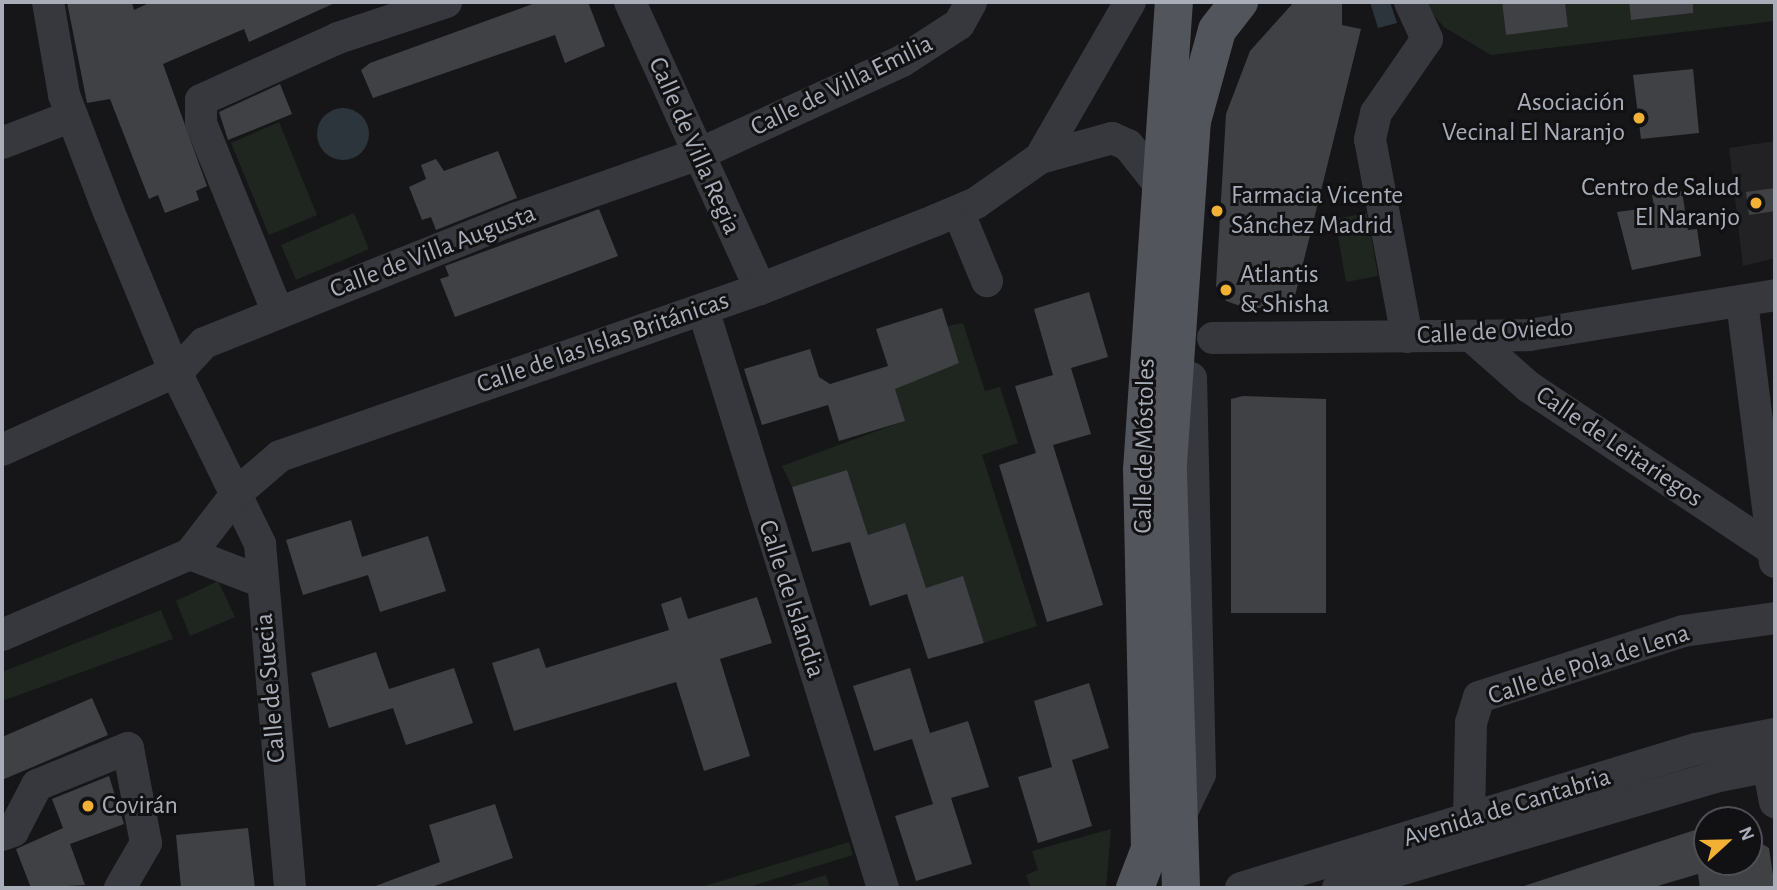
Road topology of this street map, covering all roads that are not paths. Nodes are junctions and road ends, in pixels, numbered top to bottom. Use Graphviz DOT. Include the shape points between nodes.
graph roads {
  1 [pos="48,2"];
  2 [pos="446,2"];
  3 [pos="631,2"];
  4 [pos="971,2"];
  5 [pos="1113,2"];
  6 [pos="1130,2"];
  7 [pos="1174,2"];
  8 [pos="1186,2"];
  9 [pos="1238,2"];
  10 [pos="1410,2"];
  11 [pos="1099,61"];
  12 [pos="72,116"];
  13 [pos="2,143"];
  14 [pos="699,153"];
  15 [pos="1040,158"];
  16 [pos="1162,188"];
  17 [pos="958,211"];
  18 [pos="1181,276"];
  19 [pos="988,281"];
  20 [pos="760,289"];
  21 [pos="1775,295"];
  22 [pos="1742,302"];
  23 [pos="703,309"];
  24 [pos="278,313"];
  25 [pos="1407,337"];
  26 [pos="1472,337"];
  27 [pos="1213,338"];
  28 [pos="179,370"];
  29 [pos="1182,389"];
  30 [pos="2,450"];
  31 [pos="238,492"];
  32 [pos="190,554"];
  33 [pos="1774,556"];
  34 [pos="263,582"];
  35 [pos="1775,618"];
  36 [pos="2,635"];
  37 [pos="1775,734"];
  38 [pos="1772,765"];
  39 [pos="1775,802"];
  40 [pos="1469,819"];
  41 [pos="2,835"];
  42 [pos="120,888"];
  43 [pos="290,888"];
  44 [pos="883,888"];
  45 [pos="1135,888"];
  46 [pos="1181,888"];
  47 [pos="1241,888"];
  48 [pos="1338,888"];
  1 -- 12 [label="street, Calle de Suecia"];
  2 -- 24 [label="street" via="338,38 201,100 201,123"];
  3 -- 14 [label="street, Calle de Villa Regia"];
  4 -- 14 [label="street, Calle de Villa Emilia" via="959,24 939,41"];
  5 -- 11 [label="street, Calle de las Islas Británicas"];
  6 -- 11 [label="street, Calle de las Islas Británicas"];
  7 -- 16 [label="main road, Calle de Móstoles"];
  8 -- 9 [label="main road" via="1202,11"];
  9 -- 18 [label="main road, Calle de Móstoles" via="1217,30 1192,121"];
  10 -- 25 [label="street" via="1425,27 1424,50 1376,113 1370,139"];
  11 -- 15 [label="street, Calle de las Islas Británicas"];
  12 -- 13 [label="street"];
  12 -- 28 [label="street, Calle de Suecia"];
  14 -- 20 [label="street, Calle de Villa Regia"];
  14 -- 24 [label="street, Calle de Villa Augusta"];
  15 -- 16 [label="street, Calle de las Islas Británicas" via="1112,138 1128,145"];
  15 -- 17 [label="street, Calle de las Islas Británicas"];
  16 -- 45 [label="main road, Calle de Móstoles" via="1142,470 1150,849"];
  17 -- 19 [label="street"];
  17 -- 20 [label="street, Calle de las Islas Británicas"];
  18 -- 27 [label="street" via="1193,312"];
  18 -- 29 [label="main road, Calle de Móstoles"];
  20 -- 23 [label="street, Calle de las Islas Británicas"];
  21 -- 22 [label="street, Calle de Oviedo"];
  22 -- 26 [label="street, Calle de Oviedo" via="1529,335"];
  22 -- 33 [label="street"];
  23 -- 31 [label="street, Calle de las Islas Británicas" via="280,456"];
  23 -- 44 [label="street, Calle de Islandia"];
  24 -- 28 [label="street, Calle de Villa Augusta" via="204,343"];
  25 -- 26 [label="street, Calle de Oviedo"];
  25 -- 27 [label="street, Calle de Oviedo"];
  26 -- 33 [label="street, Calle de Leitariegos" via="1529,387"];
  27 -- 29 [label="street"];
  28 -- 30 [label="street"];
  28 -- 31 [label="street, Calle de Suecia"];
  29 -- 46 [label="main road, Calle de Móstoles" via="1168,463"];
  31 -- 32 [label="street, Calle de las Islas Británicas"];
  31 -- 34 [label="street, Calle de Suecia" via="260,544"];
  32 -- 34 [label="street"];
  32 -- 36 [label="street, Calle de las Islas Británicas"];
  34 -- 43 [label="street, Calle de Suecia"];
  35 -- 40 [label="street, Calle de Pola de Lena" via="1684,631 1479,697 1471,723"];
  37 -- 40 [label="street, Avenida de Cantabria" via="1696,749"];
  38 -- 39 [label="street"];
  38 -- 48 [label="street, Avenida de Cantabria"];
  40 -- 47 [label="street, Avenida de Cantabria"];
  41 -- 42 [label="street" via="13,831 37,785 128,748 146,843"];
}
